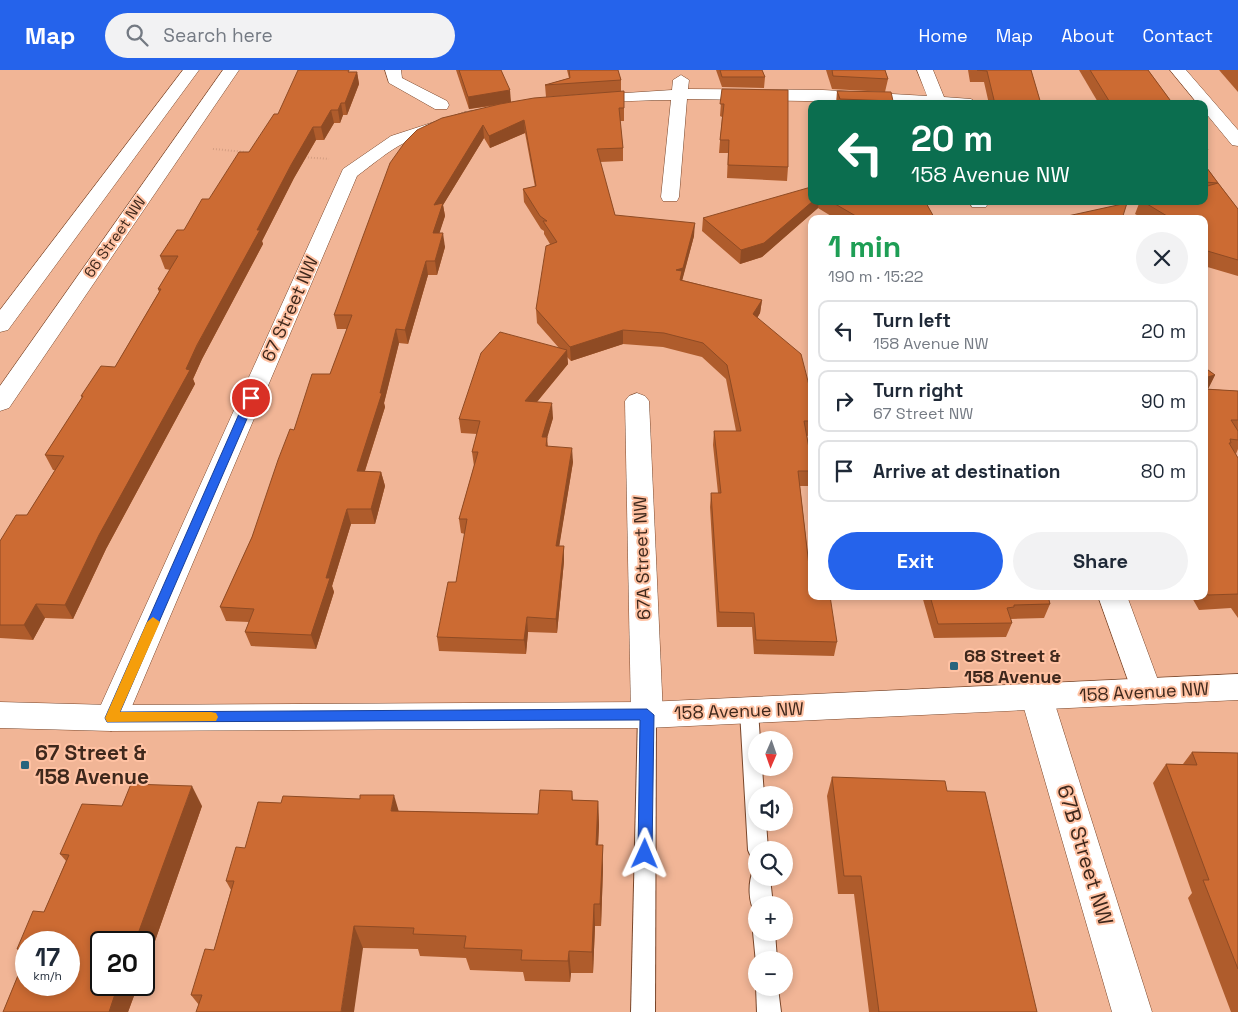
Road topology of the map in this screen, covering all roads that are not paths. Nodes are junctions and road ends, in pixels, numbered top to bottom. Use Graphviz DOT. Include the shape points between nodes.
graph roads {
  1 [pos="192,70"];
  2 [pos="231,70"];
  3 [pos="393,70"];
  4 [pos="925,70"];
  5 [pos="1178,70"];
  6 [pos="662,79"];
  7 [pos="681,80"];
  8 [pos="919,100"];
  9 [pos="938,100"];
  10 [pos="1200,100"];
  11 [pos="1238,112"];
  12 [pos="1209,113"];
  13 [pos="1238,141"];
  14 [pos="670,197"];
  15 [pos="0,325"];
  16 [pos="637,401"];
  17 [pos="0,403"];
  18 [pos="1113,600"];
  19 [pos="1238,687"];
  20 [pos="1146,691"];
  21 [pos="1037,698"];
  22 [pos="749,712"];
  23 [pos="647,715"];
  24 [pos="0,716"];
  25 [pos="111,718"];
  26 [pos="754,786"];
  27 [pos="768,996"];
  28 [pos="643,1012"];
  29 [pos="769,1012"];
  30 [pos="1132,1012"];
  1 -- 15 [label="street"];
  2 -- 17 [label="street, 66 Street NW"];
  3 -- 25 [label="street, 67 Street NW" via="395,80 448,102 394,128 377,141 349,173"];
  4 -- 9 [label="street"];
  5 -- 10 [label="street"];
  6 -- 7 [label="street"];
  7 -- 8 [label="street" via="761,84"];
  7 -- 14 [label="street"];
  11 -- 12 [label="street"];
  12 -- 13 [label="street"];
  16 -- 23 [label="street, 67A Street NW"];
  18 -- 20 [label="street"];
  19 -- 20 [label="street, 158 Avenue NW"];
  20 -- 21 [label="street, 158 Avenue NW"];
  21 -- 22 [label="street, 158 Avenue NW"];
  21 -- 30 [label="street, 67B Street NW"];
  22 -- 23 [label="street, 158 Avenue NW"];
  22 -- 26 [label="lane"];
  23 -- 25 [label="street, 158 Avenue NW"];
  23 -- 28 [label="lane"];
  24 -- 25 [label="street, 158 Avenue NW"];
  27 -- 29 [label="lane"];
}
